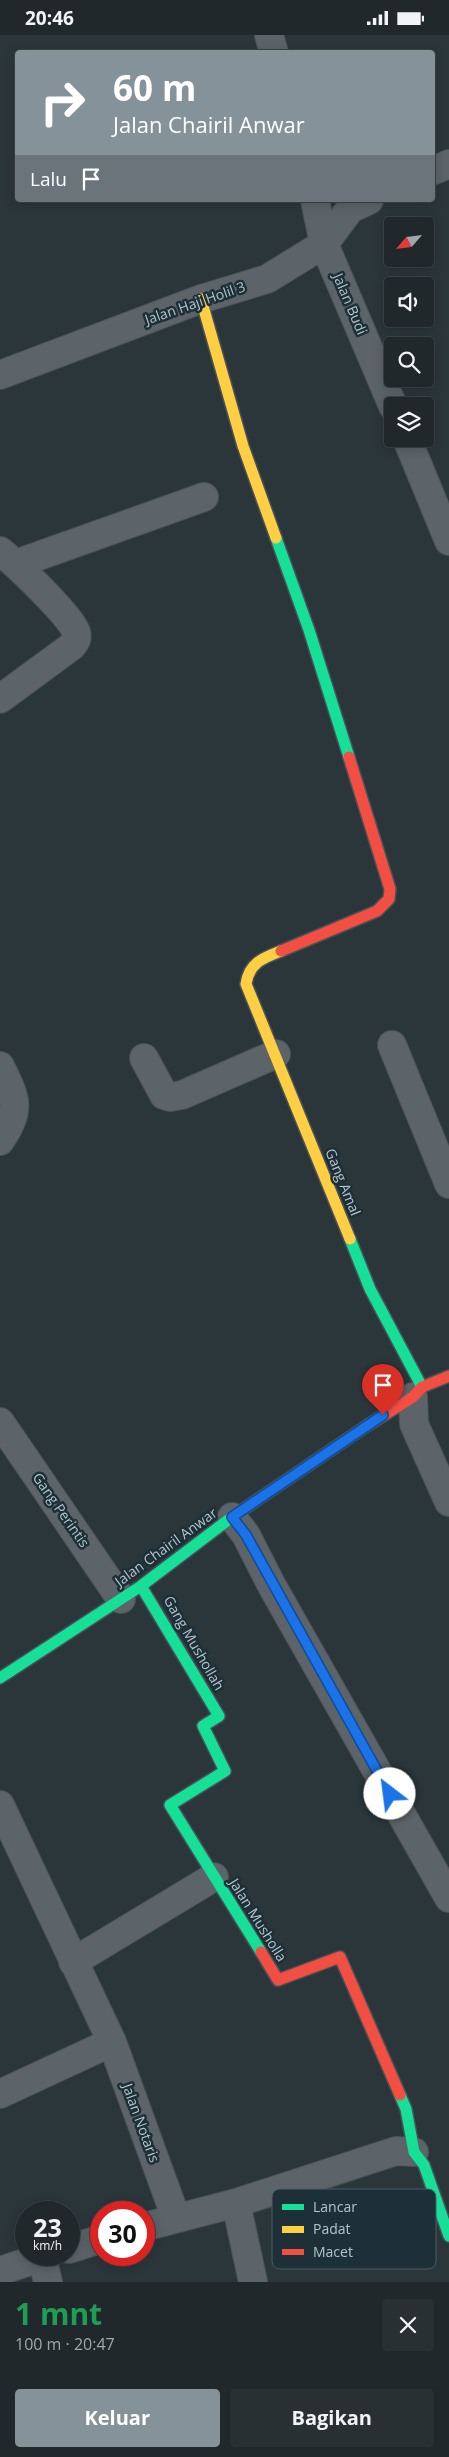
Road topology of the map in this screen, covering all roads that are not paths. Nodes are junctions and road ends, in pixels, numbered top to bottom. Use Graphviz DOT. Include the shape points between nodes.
graph roads {
  1 [pos="269,35"];
  2 [pos="273,50"];
  3 [pos="449,163"];
  4 [pos="435,170"];
  5 [pos="316,202"];
  6 [pos="365,202"];
  7 [pos="324,244"];
  8 [pos="202,299"];
  9 [pos="0,375"];
  10 [pos="389,397"];
  11 [pos="410,447"];
  12 [pos="204,497"];
  13 [pos="449,541"];
  14 [pos="8,558"];
  15 [pos="0,699"];
  16 [pos="392,1045"];
  17 [pos="276,1054"];
  18 [pos="144,1058"];
  19 [pos="0,1066"];
  20 [pos="0,1141"];
  21 [pos="449,1184"];
  22 [pos="449,1376"];
  23 [pos="418,1392"];
  24 [pos="0,1422"];
  25 [pos="449,1502"];
  26 [pos="232,1517"];
  27 [pos="131,1592"];
  28 [pos="0,1678"];
  29 [pos="220,1716"];
  30 [pos="0,1805"];
  31 [pos="214,1877"];
  32 [pos="449,1898"];
  33 [pos="73,1962"];
  34 [pos="112,2042"];
  35 [pos="0,2094"];
  36 [pos="414,2152"];
  37 [pos="279,2189"];
  38 [pos="433,2189"];
  39 [pos="272,2191"];
  40 [pos="436,2198"];
  41 [pos="236,2203"];
  42 [pos="176,2218"];
  43 [pos="155,2224"];
  44 [pos="448,2230"];
  45 [pos="38,2266"];
  46 [pos="0,2271"];
  47 [pos="253,2282"];
  1 -- 2 [label="street"];
  3 -- 4 [label="street"];
  5 -- 7 [label="street, Jalan Budi"];
  6 -- 7 [label="street, Jalan Haji Holil 3" via="350,209"];
  7 -- 8 [label="street, Jalan Haji Holil 3" via="267,279"];
  7 -- 10 [label="street, Jalan Budi"];
  8 -- 9 [label="street, Jalan Haji Holil 3"];
  8 -- 17 [label="street, Gang Amal" via="243,446 309,630 390,889 389,899 378,911 256,961 246,976 246,985"];
  11 -- 13 [label="street"];
  12 -- 14 [label="street"];
  14 -- 15 [label="street" via="74,627 77,640"];
  16 -- 21 [label="street"];
  17 -- 18 [label="street" via="182,1095 170,1097 164,1095"];
  17 -- 23 [label="street, Gang Amal" via="370,1289"];
  19 -- 20 [label="street" via="16,1109"];
  22 -- 23 [label="street, Jalan Chairil Anwar"];
  23 -- 25 [label="street" via="414,1424"];
  23 -- 26 [label="street, Jalan Chairil Anwar"];
  24 -- 27 [label="street, Gang Perintis"];
  26 -- 27 [label="street, Jalan Chairil Anwar"];
  26 -- 32 [label="street" via="246,1535"];
  27 -- 28 [label="street, Jalan Chairil Anwar"];
  27 -- 29 [label="street, Gang Mushollah"];
  29 -- 31 [label="street, Jalan Musholla" via="203,1726 225,1771 170,1805"];
  30 -- 33 [label="street, Jalan Notaris"];
  31 -- 33 [label="street"];
  31 -- 36 [label="street, Jalan Musholla" via="278,1980 340,1957 406,2109"];
  33 -- 34 [label="street, Jalan Notaris"];
  34 -- 35 [label="street"];
  34 -- 42 [label="street, Jalan Notaris"];
  36 -- 37 [label="street" via="396,2151"];
  36 -- 38 [label="street" via="424,2165"];
  39 -- 41 [label="street"];
  40 -- 44 [label="street"];
  41 -- 42 [label="street"];
  41 -- 47 [label="street"];
  42 -- 43 [label="street"];
  45 -- 46 [label="street"];
}
